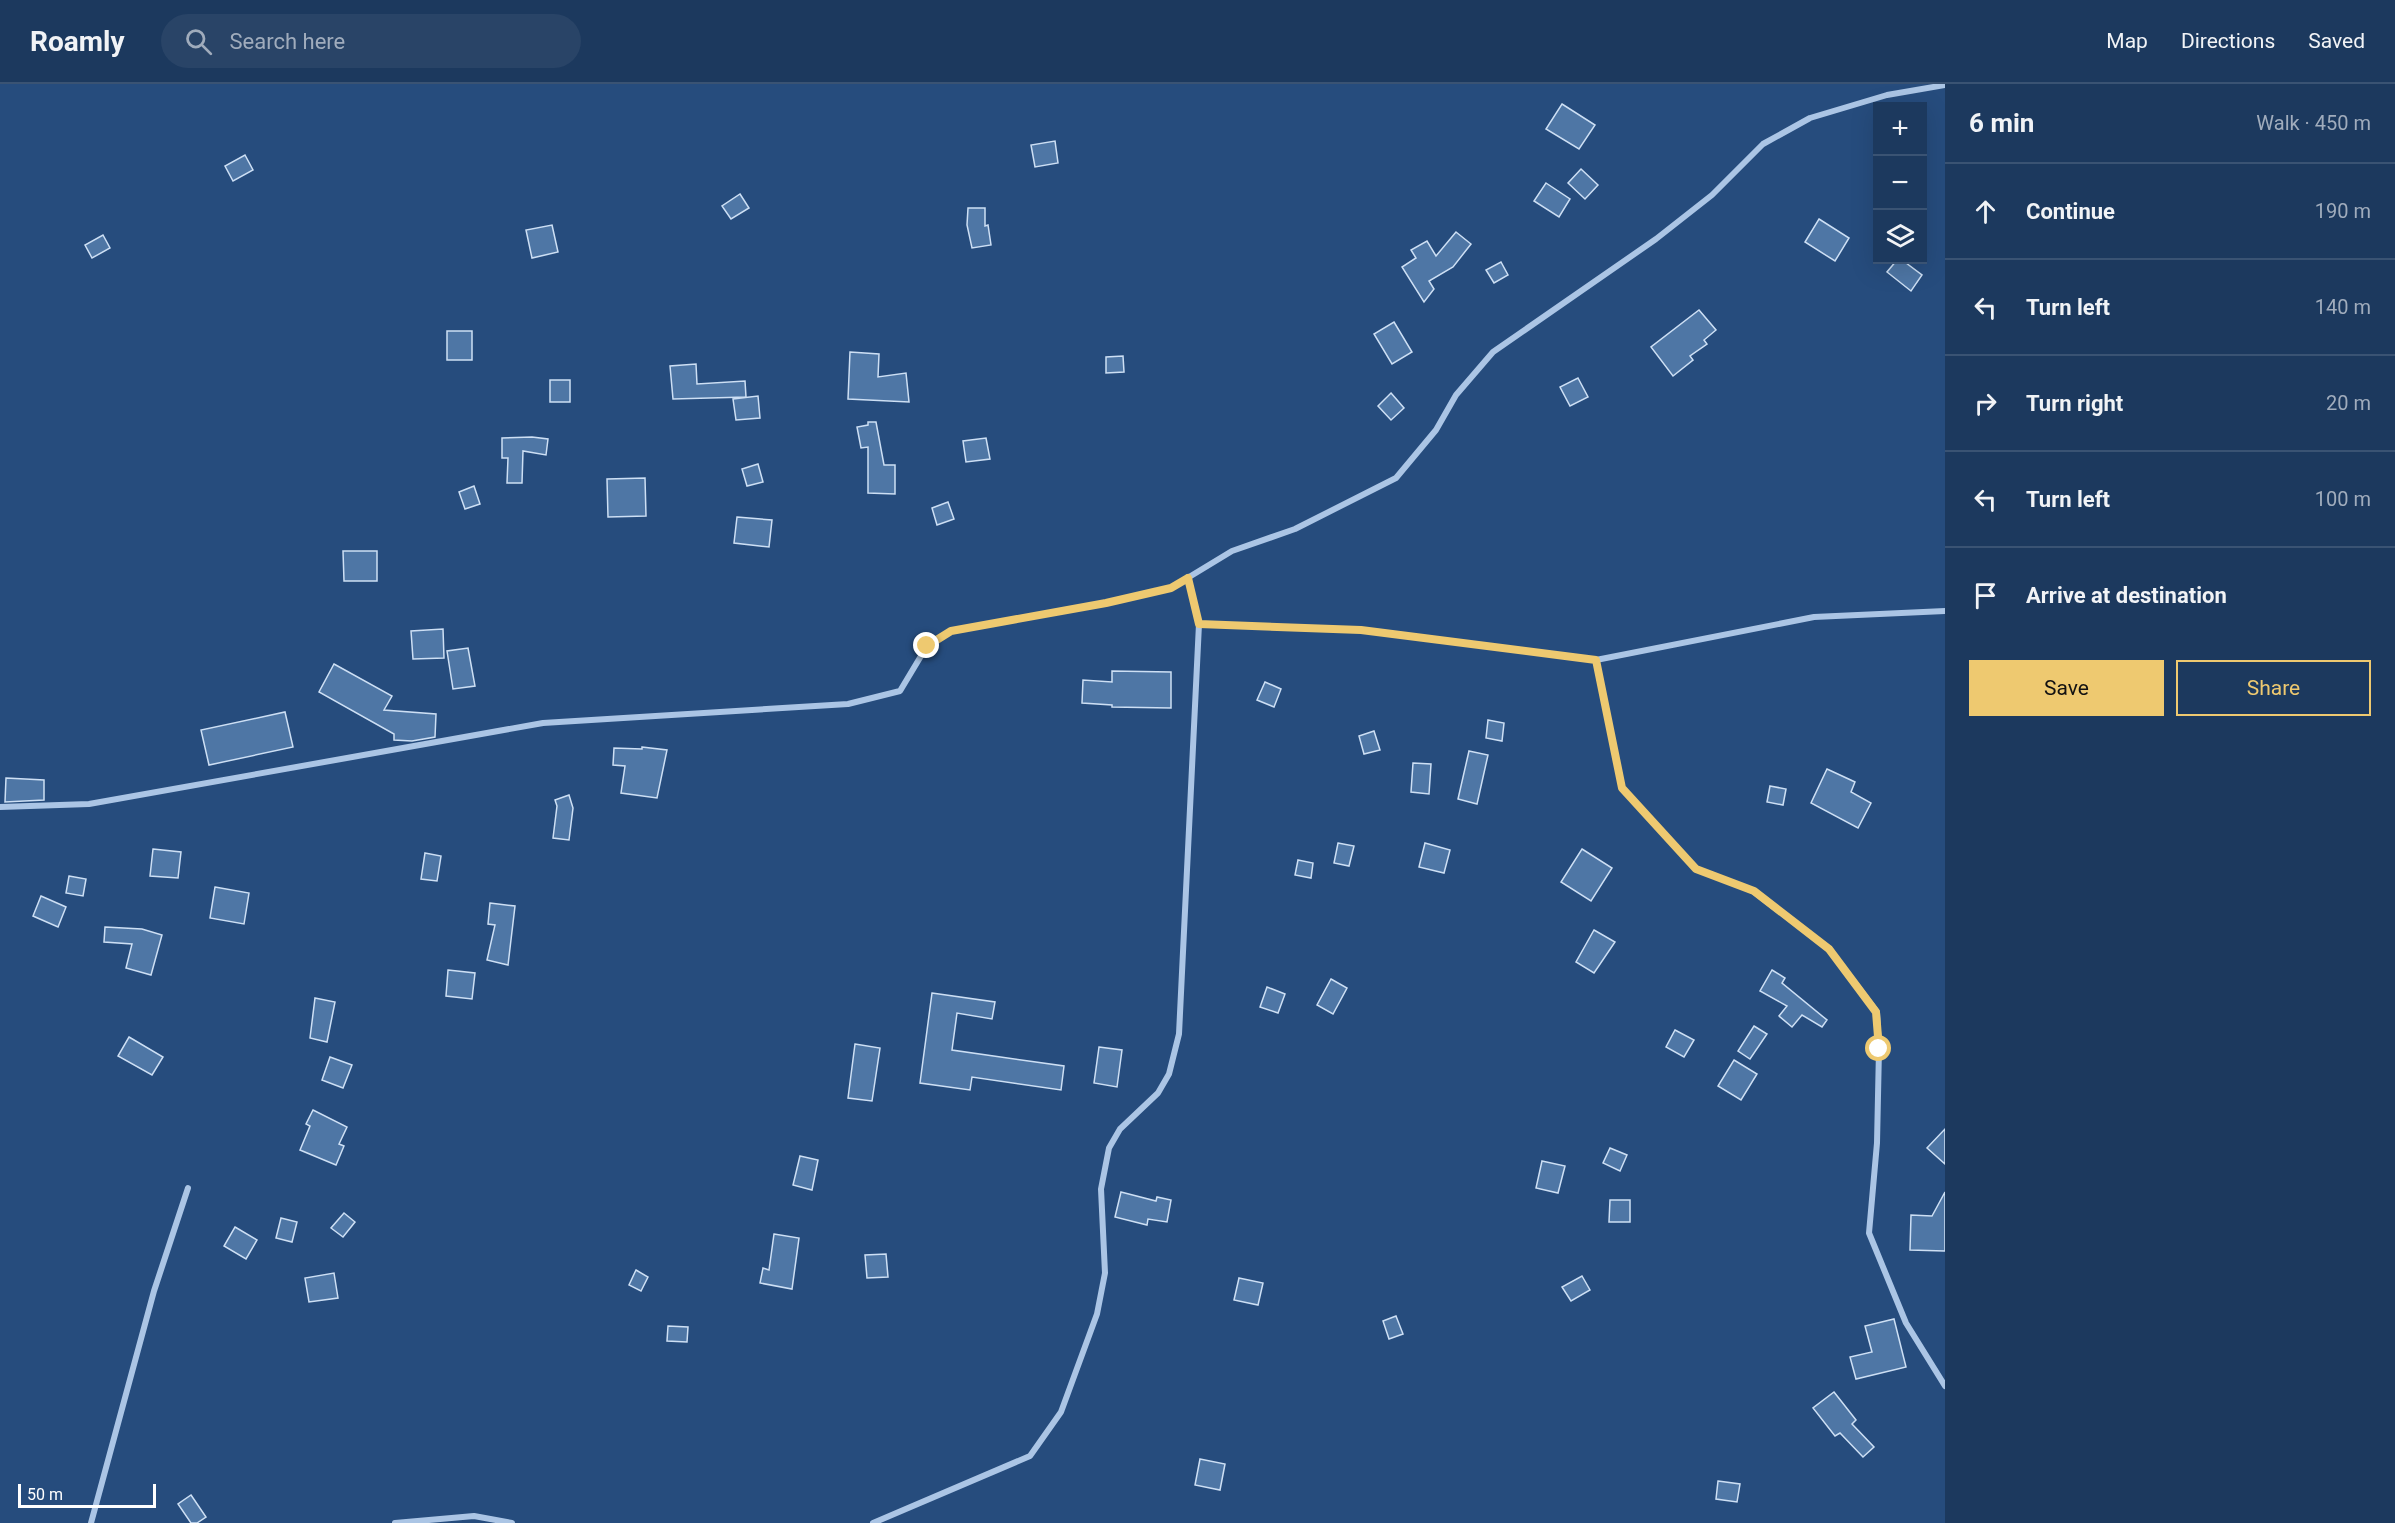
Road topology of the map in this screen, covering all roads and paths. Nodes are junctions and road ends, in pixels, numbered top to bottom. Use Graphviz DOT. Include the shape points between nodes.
graph roads {
  1 [pos="1945,85"];
  2 [pos="1188,578"];
  3 [pos="1945,611"];
  4 [pos="1199,624"];
  5 [pos="1596,660"];
  6 [pos="0,807"];
  7 [pos="188,1188"];
  8 [pos="1945,1386"];
  9 [pos="399,1522"];
  10 [pos="91,1523"];
  11 [pos="512,1523"];
  12 [pos="873,1523"];
  1 -- 2 [label="street" via="1887,95 1810,118 1763,144 1712,195 1656,239 1493,352 1456,395 1436,430 1396,478 1295,529 1232,551"];
  2 -- 4 [label="street"];
  2 -- 6 [label="street" via="1171,588 1106,603 951,631 927,646 900,691 880,698 848,704 543,723 89,804"];
  3 -- 5 [label="street" via="1814,617"];
  4 -- 5 [label="street" via="1361,630"];
  4 -- 12 [label="street" via="1179,1034 1169,1074 1158,1093 1120,1128 1109,1148 1101,1189 1105,1273 1097,1314 1061,1412 1030,1456"];
  5 -- 8 [label="street" via="1622,788 1696,869 1754,891 1829,949 1876,1012 1877,1143 1869,1233 1906,1323"];
  7 -- 10 [label="street" via="153,1290"];
  9 -- 11 [label="street" via="474,1516"];
}
